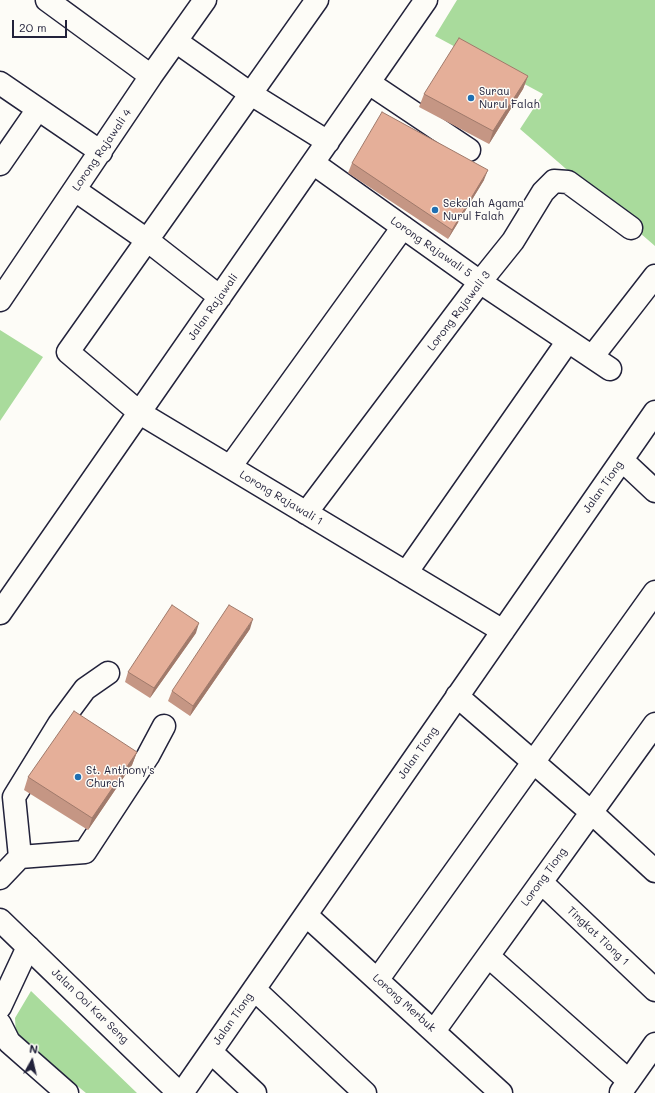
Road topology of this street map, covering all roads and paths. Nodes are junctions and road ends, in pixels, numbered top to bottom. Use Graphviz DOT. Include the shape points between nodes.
graph roads {
  1 [pos="48,0"];
  2 [pos="317,0"];
  3 [pos="426,0"];
  4 [pos="197,3"];
  5 [pos="177,42"];
  6 [pos="152,76"];
  7 [pos="0,83"];
  8 [pos="369,83"];
  9 [pos="251,94"];
  10 [pos="38,109"];
  11 [pos="328,142"];
  12 [pos="469,150"];
  13 [pos="101,152"];
  14 [pos="312,163"];
  15 [pos="0,164"];
  16 [pos="75,190"];
  17 [pos="403,227"];
  18 [pos="631,228"];
  19 [pos="147,240"];
  20 [pos="655,276"];
  21 [pos="480,282"];
  22 [pos="220,297"];
  23 [pos="0,300"];
  24 [pos="568,341"];
  25 [pos="592,357"];
  26 [pos="610,369"];
  27 [pos="655,412"];
  28 [pos="140,413"];
  29 [pos="622,460"];
  30 [pos="230,467"];
  31 [pos="655,491"];
  32 [pos="306,513"];
  33 [pos="406,573"];
  34 [pos="655,592"];
  35 [pos="0,613"];
  36 [pos="503,631"];
  37 [pos="108,673"];
  38 [pos="457,696"];
  39 [pos="164,726"];
  40 [pos="653,732"];
  41 [pos="533,762"];
  42 [pos="591,812"];
  43 [pos="20,857"];
  44 [pos="655,871"];
  45 [pos="0,878"];
  46 [pos="541,882"];
  47 [pos="306,914"];
  48 [pos="0,920"];
  49 [pos="28,947"];
  50 [pos="488,956"];
  51 [pos="378,979"];
  52 [pos="254,989"];
  53 [pos="655,990"];
  54 [pos="0,1007"];
  55 [pos="0,1024"];
  56 [pos="434,1031"];
  57 [pos="655,1044"];
  58 [pos="210,1052"];
  59 [pos="625,1087"];
  60 [pos="488,1089"];
  61 [pos="67,1093"];
  62 [pos="180,1093"];
  63 [pos="255,1093"];
  64 [pos="365,1093"];
  1 -- 6 [label="street"];
  2 -- 9 [label="street"];
  3 -- 8 [label="street, Jalan Rajawali"];
  4 -- 5 [label="street, Lorong Rajawali 4"];
  5 -- 6 [label="street, Lorong Rajawali 4"];
  5 -- 9 [label="street"];
  6 -- 13 [label="street, Lorong Rajawali 4"];
  7 -- 10 [label="street"];
  8 -- 11 [label="street, Jalan Rajawali"];
  8 -- 12 [label="street"];
  9 -- 11 [label="street"];
  9 -- 19 [label="street"];
  10 -- 13 [label="street"];
  10 -- 15 [label="street"];
  11 -- 14 [label="street, Jalan Rajawali"];
  13 -- 16 [label="street, Lorong Rajawali 4"];
  14 -- 17 [label="street, Lorong Rajawali 5"];
  14 -- 22 [label="street, Jalan Rajawali"];
  16 -- 19 [label="street"];
  16 -- 23 [label="street, Lorong Rajawali 4"];
  17 -- 21 [label="street, Lorong Rajawali 5"];
  17 -- 30 [label="street"];
  18 -- 21 [label="street, Lorong Rajawali 3" via="568,182 554,181 543,192 513,241"];
  19 -- 22 [label="street"];
  19 -- 28 [label="street, Lorong Rajawali 1" via="68,352"];
  20 -- 25 [label="street"];
  21 -- 24 [label="street, Lorong Rajawali 5"];
  21 -- 32 [label="street, Lorong Rajawali 3"];
  22 -- 28 [label="street, Jalan Rajawali"];
  24 -- 25 [label="street, Lorong Rajawali 5"];
  24 -- 33 [label="street"];
  25 -- 26 [label="street, Lorong Rajawali 5"];
  27 -- 29 [label="street, Jalan Tiong"];
  28 -- 30 [label="street, Lorong Rajawali 1"];
  28 -- 35 [label="street, Jalan Rajawali"];
  29 -- 31 [label="street"];
  29 -- 36 [label="street, Jalan Tiong"];
  30 -- 32 [label="street, Lorong Rajawali 1"];
  32 -- 33 [label="street, Lorong Rajawali 1"];
  33 -- 36 [label="street, Lorong Rajawali 1"];
  34 -- 41 [label="street"];
  36 -- 38 [label="street, Jalan Tiong"];
  37 -- 43 [label="street" via="85,689 59,724 14,797"];
  38 -- 41 [label="street"];
  38 -- 47 [label="street, Jalan Tiong"];
  39 -- 43 [label="street" via="148,756 85,852"];
  40 -- 42 [label="street, Lorong Tiong"];
  41 -- 42 [label="street"];
  41 -- 51 [label="street"];
  42 -- 44 [label="street"];
  42 -- 46 [label="street, Lorong Tiong"];
  43 -- 45 [label="street"];
  46 -- 50 [label="street, Lorong Tiong"];
  46 -- 53 [label="street, Tingkat Tiong 1"];
  47 -- 51 [label="street, Lorong Merbuk"];
  47 -- 52 [label="street, Jalan Tiong"];
  48 -- 49 [label="street, Jalan Ooi Kar Seng"];
  49 -- 54 [label="street"];
  49 -- 62 [label="street, Jalan Ooi Kar Seng"];
  50 -- 56 [label="street, Lorong Tiong"];
  50 -- 59 [label="street"];
  51 -- 56 [label="street, Lorong Merbuk"];
  52 -- 58 [label="street, Jalan Tiong"];
  52 -- 64 [label="street"];
  55 -- 61 [label="street" via="9,1042"];
  56 -- 60 [label="street, Lorong Merbuk"];
  57 -- 59 [label="street"];
  58 -- 62 [label="street, Jalan Tiong"];
  58 -- 63 [label="street"];
}
